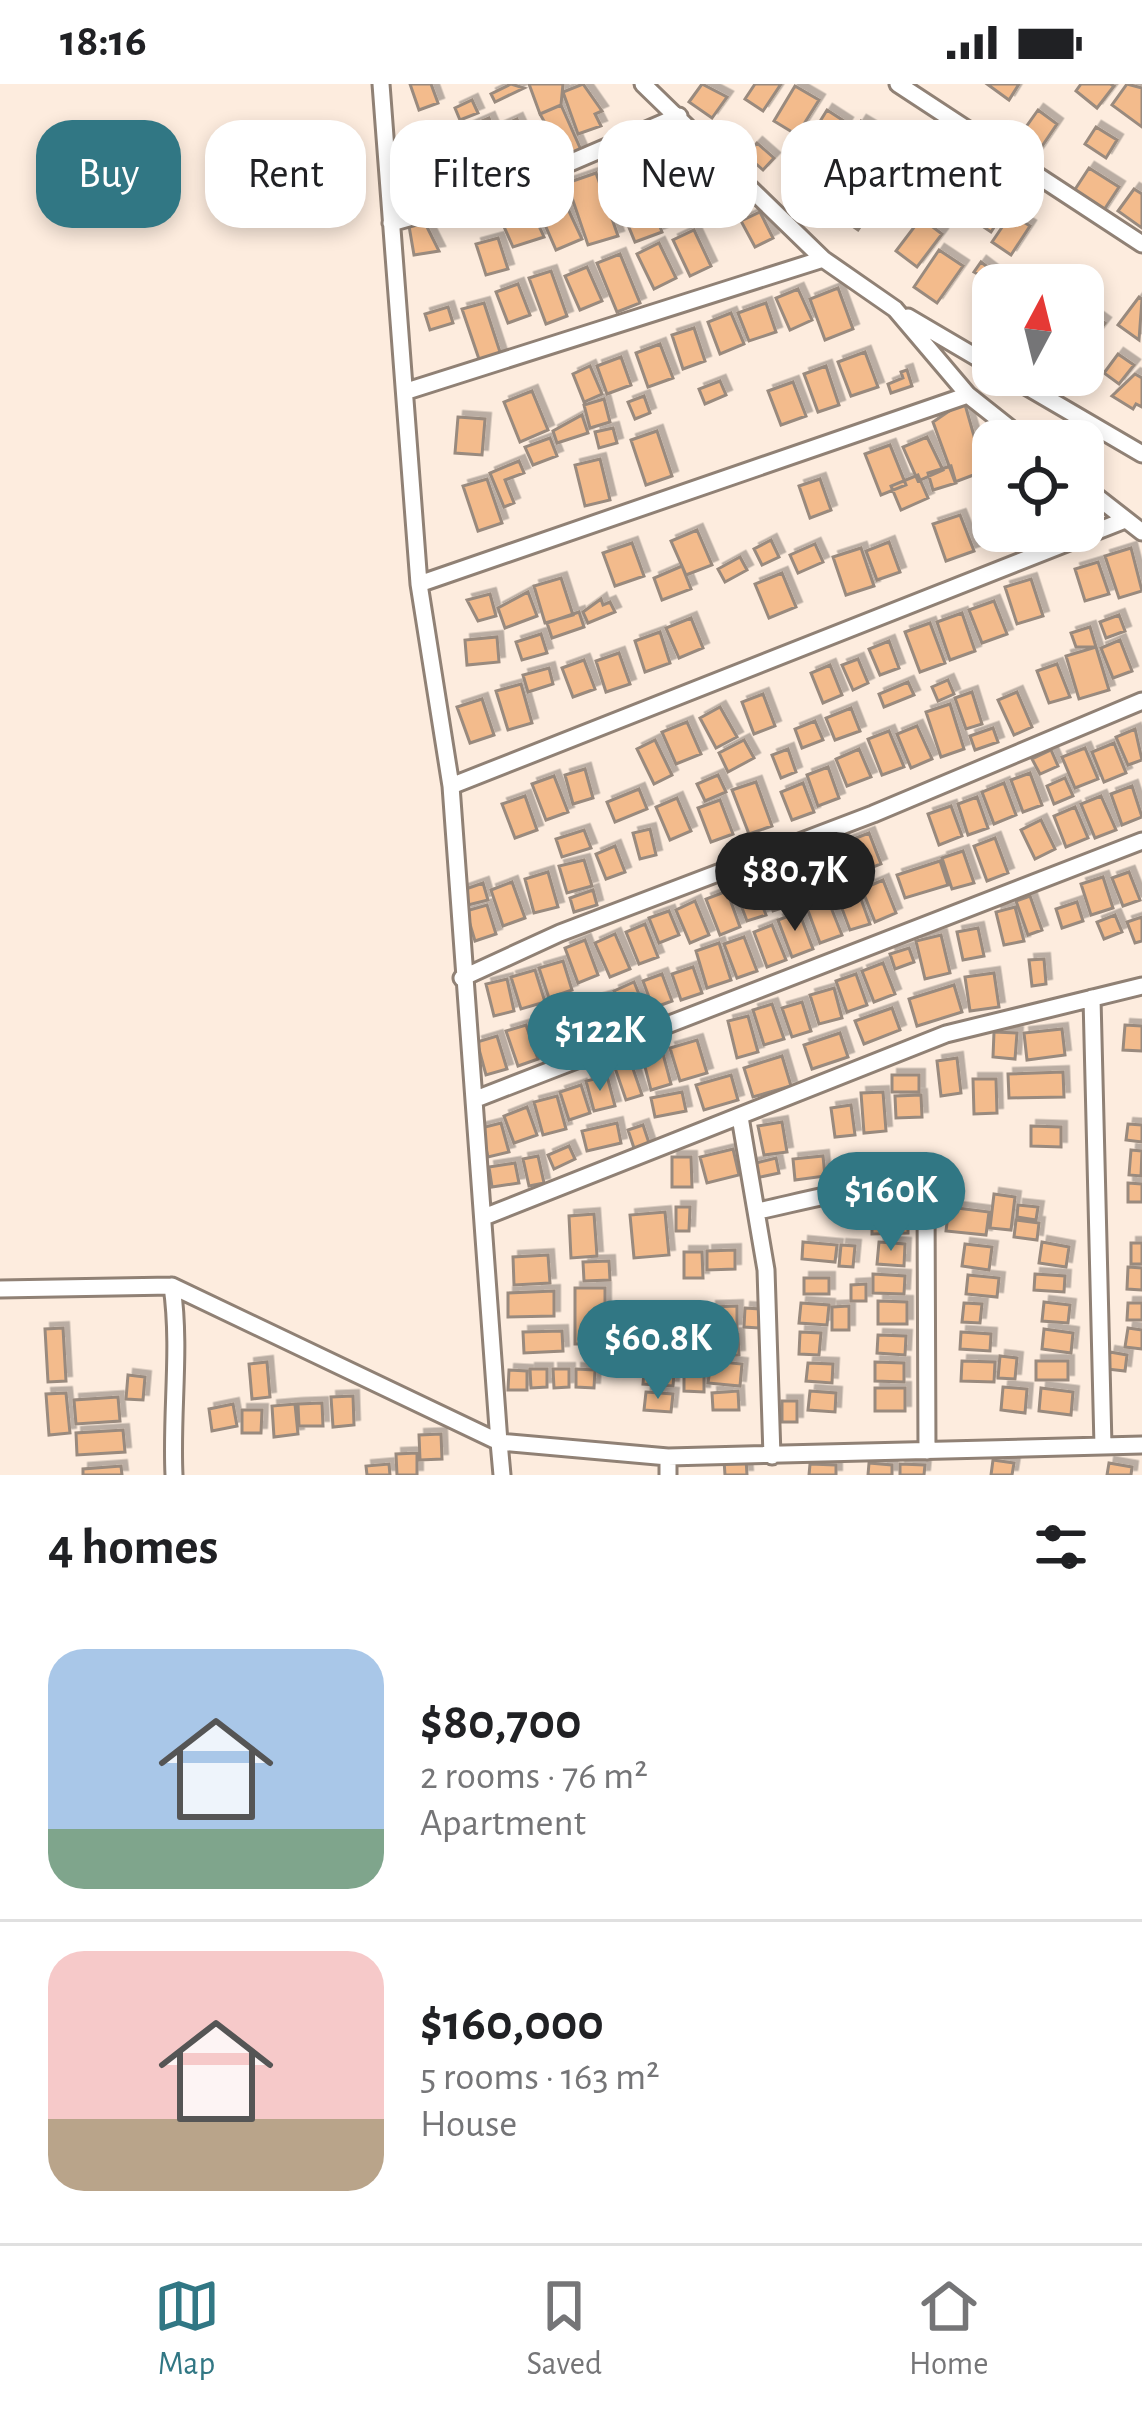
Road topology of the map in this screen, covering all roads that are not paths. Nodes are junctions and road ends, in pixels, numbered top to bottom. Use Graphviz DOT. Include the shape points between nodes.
graph roads {
  1 [pos="381,84"];
  2 [pos="643,84"];
  3 [pos="898,84"];
  4 [pos="679,116"];
  5 [pos="574,162"];
  6 [pos="390,209"];
  7 [pos="391,228"];
  8 [pos="1142,244"];
  9 [pos="823,259"];
  10 [pos="896,309"];
  11 [pos="972,354"];
  12 [pos="407,391"];
  13 [pos="968,394"];
  14 [pos="1043,396"];
  15 [pos="1000,420"];
  16 [pos="1142,454"];
  17 [pos="1104,503"];
  18 [pos="1125,520"];
  19 [pos="1142,532"];
  20 [pos="419,584"];
  21 [pos="1142,700"];
  22 [pos="451,786"];
  23 [pos="1142,841"];
  24 [pos="462,978"];
  25 [pos="1142,986"];
  26 [pos="1093,998"];
  27 [pos="476,1100"];
  28 [pos="740,1117"];
  29 [pos="757,1211"];
  30 [pos="484,1217"];
  31 [pos="172,1286"];
  32 [pos="0,1289"];
  33 [pos="499,1442"];
  34 [pos="1142,1445"];
  35 [pos="1102,1446"];
  36 [pos="927,1450"];
  37 [pos="668,1456"];
  38 [pos="772,1456"];
  39 [pos="174,1475"];
  40 [pos="502,1475"];
  41 [pos="668,1475"];
  1 -- 6 [label="street"];
  2 -- 4 [label="street"];
  3 -- 8 [label="street"];
  4 -- 5 [label="street"];
  4 -- 9 [label="street"];
  7 -- 12 [label="street"];
  9 -- 10 [label="street"];
  9 -- 12 [label="street"];
  10 -- 11 [label="street"];
  10 -- 13 [label="street"];
  12 -- 20 [label="street"];
  13 -- 15 [label="street"];
  13 -- 20 [label="street"];
  14 -- 16 [label="street"];
  17 -- 18 [label="street"];
  18 -- 19 [label="street"];
  18 -- 22 [label="street"];
  20 -- 22 [label="street"];
  21 -- 24 [label="street"];
  22 -- 24 [label="street"];
  23 -- 27 [label="street"];
  24 -- 27 [label="street"];
  25 -- 26 [label="street"];
  26 -- 28 [label="street" via="946,1034"];
  26 -- 35 [label="street"];
  27 -- 30 [label="street"];
  28 -- 29 [label="street"];
  28 -- 30 [label="street"];
  29 -- 36 [label="street" via="880,1186 926,1197"];
  29 -- 38 [label="street" via="772,1339"];
  30 -- 33 [label="street"];
  31 -- 32 [label="street"];
  31 -- 33 [label="street"];
  31 -- 39 [label="street" via="179,1333 170,1405"];
  33 -- 37 [label="street"];
  33 -- 40 [label="street"];
  34 -- 35 [label="street"];
  35 -- 36 [label="street"];
  36 -- 38 [label="street"];
  37 -- 38 [label="street"];
  37 -- 41 [label="street"];
}
